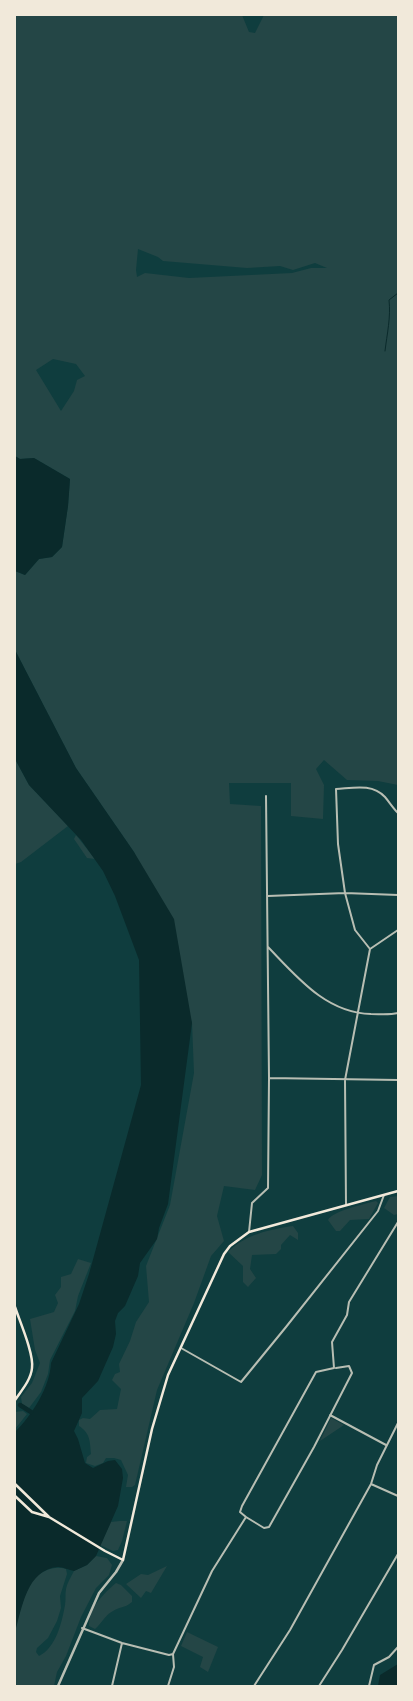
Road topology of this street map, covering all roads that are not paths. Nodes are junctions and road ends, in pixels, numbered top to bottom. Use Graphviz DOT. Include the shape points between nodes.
graph roads {
  1 [pos="266,796"];
  2 [pos="398,813"];
  3 [pos="345,894"];
  4 [pos="398,895"];
  5 [pos="268,896"];
  6 [pos="398,930"];
  7 [pos="268,947"];
  8 [pos="370,949"];
  9 [pos="398,1013"];
  10 [pos="357,1014"];
  11 [pos="269,1078"];
  12 [pos="345,1080"];
  13 [pos="398,1080"];
  14 [pos="398,1191"];
  15 [pos="384,1195"];
  16 [pos="346,1205"];
  17 [pos="398,1222"];
  18 [pos="249,1232"];
  19 [pos="15,1307"];
  20 [pos="181,1348"];
  21 [pos="334,1368"];
  22 [pos="15,1400"];
  23 [pos="330,1414"];
  24 [pos="398,1423"];
  25 [pos="386,1445"];
  26 [pos="15,1484"];
  27 [pos="371,1484"];
  28 [pos="15,1496"];
  29 [pos="398,1496"];
  30 [pos="49,1517"];
  31 [pos="246,1517"];
  32 [pos="398,1554"];
  33 [pos="123,1560"];
  34 [pos="82,1628"];
  35 [pos="122,1643"];
  36 [pos="398,1647"];
  37 [pos="173,1654"];
  38 [pos="58,1686"];
  39 [pos="112,1686"];
  40 [pos="168,1686"];
  41 [pos="254,1686"];
  42 [pos="319,1686"];
  43 [pos="369,1686"];
  1 -- 5 [label="street"];
  2 -- 3 [label="street" via="376,790 366,787 336,789 338,844"];
  3 -- 4 [label="street"];
  3 -- 5 [label="street"];
  3 -- 8 [label="street" via="356,930"];
  5 -- 7 [label="street"];
  6 -- 8 [label="street"];
  7 -- 10 [label="street" via="300,981 325,1001"];
  7 -- 11 [label="street"];
  8 -- 10 [label="street"];
  9 -- 10 [label="street"];
  10 -- 12 [label="street"];
  11 -- 12 [label="street"];
  11 -- 18 [label="street" via="268,1188 252,1203"];
  12 -- 13 [label="street"];
  12 -- 16 [label="street"];
  14 -- 15 [label="main road"];
  15 -- 16 [label="main road"];
  15 -- 20 [label="street" via="378,1211 241,1382"];
  16 -- 18 [label="main road"];
  17 -- 21 [label="street" via="349,1302 347,1315 332,1342"];
  18 -- 20 [label="main road" via="224,1254"];
  19 -- 22 [label="main road" via="33,1367"];
  20 -- 33 [label="main road" via="168,1375 152,1429"];
  21 -- 23 [label="street" via="349,1366 352,1373"];
  21 -- 31 [label="street" via="316,1372 242,1506 240,1512"];
  23 -- 25 [label="street"];
  23 -- 31 [label="street" via="269,1527 264,1528"];
  24 -- 25 [label="street"];
  25 -- 27 [label="street"];
  26 -- 30 [label="main road"];
  27 -- 29 [label="street"];
  27 -- 41 [label="street" via="290,1630"];
  28 -- 30 [label="main road" via="32,1512"];
  30 -- 33 [label="main road"];
  31 -- 37 [label="street" via="212,1571"];
  32 -- 42 [label="street"];
  33 -- 34 [label="street" via="99,1593"];
  34 -- 35 [label="street"];
  34 -- 38 [label="street"];
  35 -- 37 [label="street"];
  35 -- 39 [label="street"];
  36 -- 43 [label="street" via="389,1657 374,1665"];
  37 -- 40 [label="street" via="174,1667"];
}
